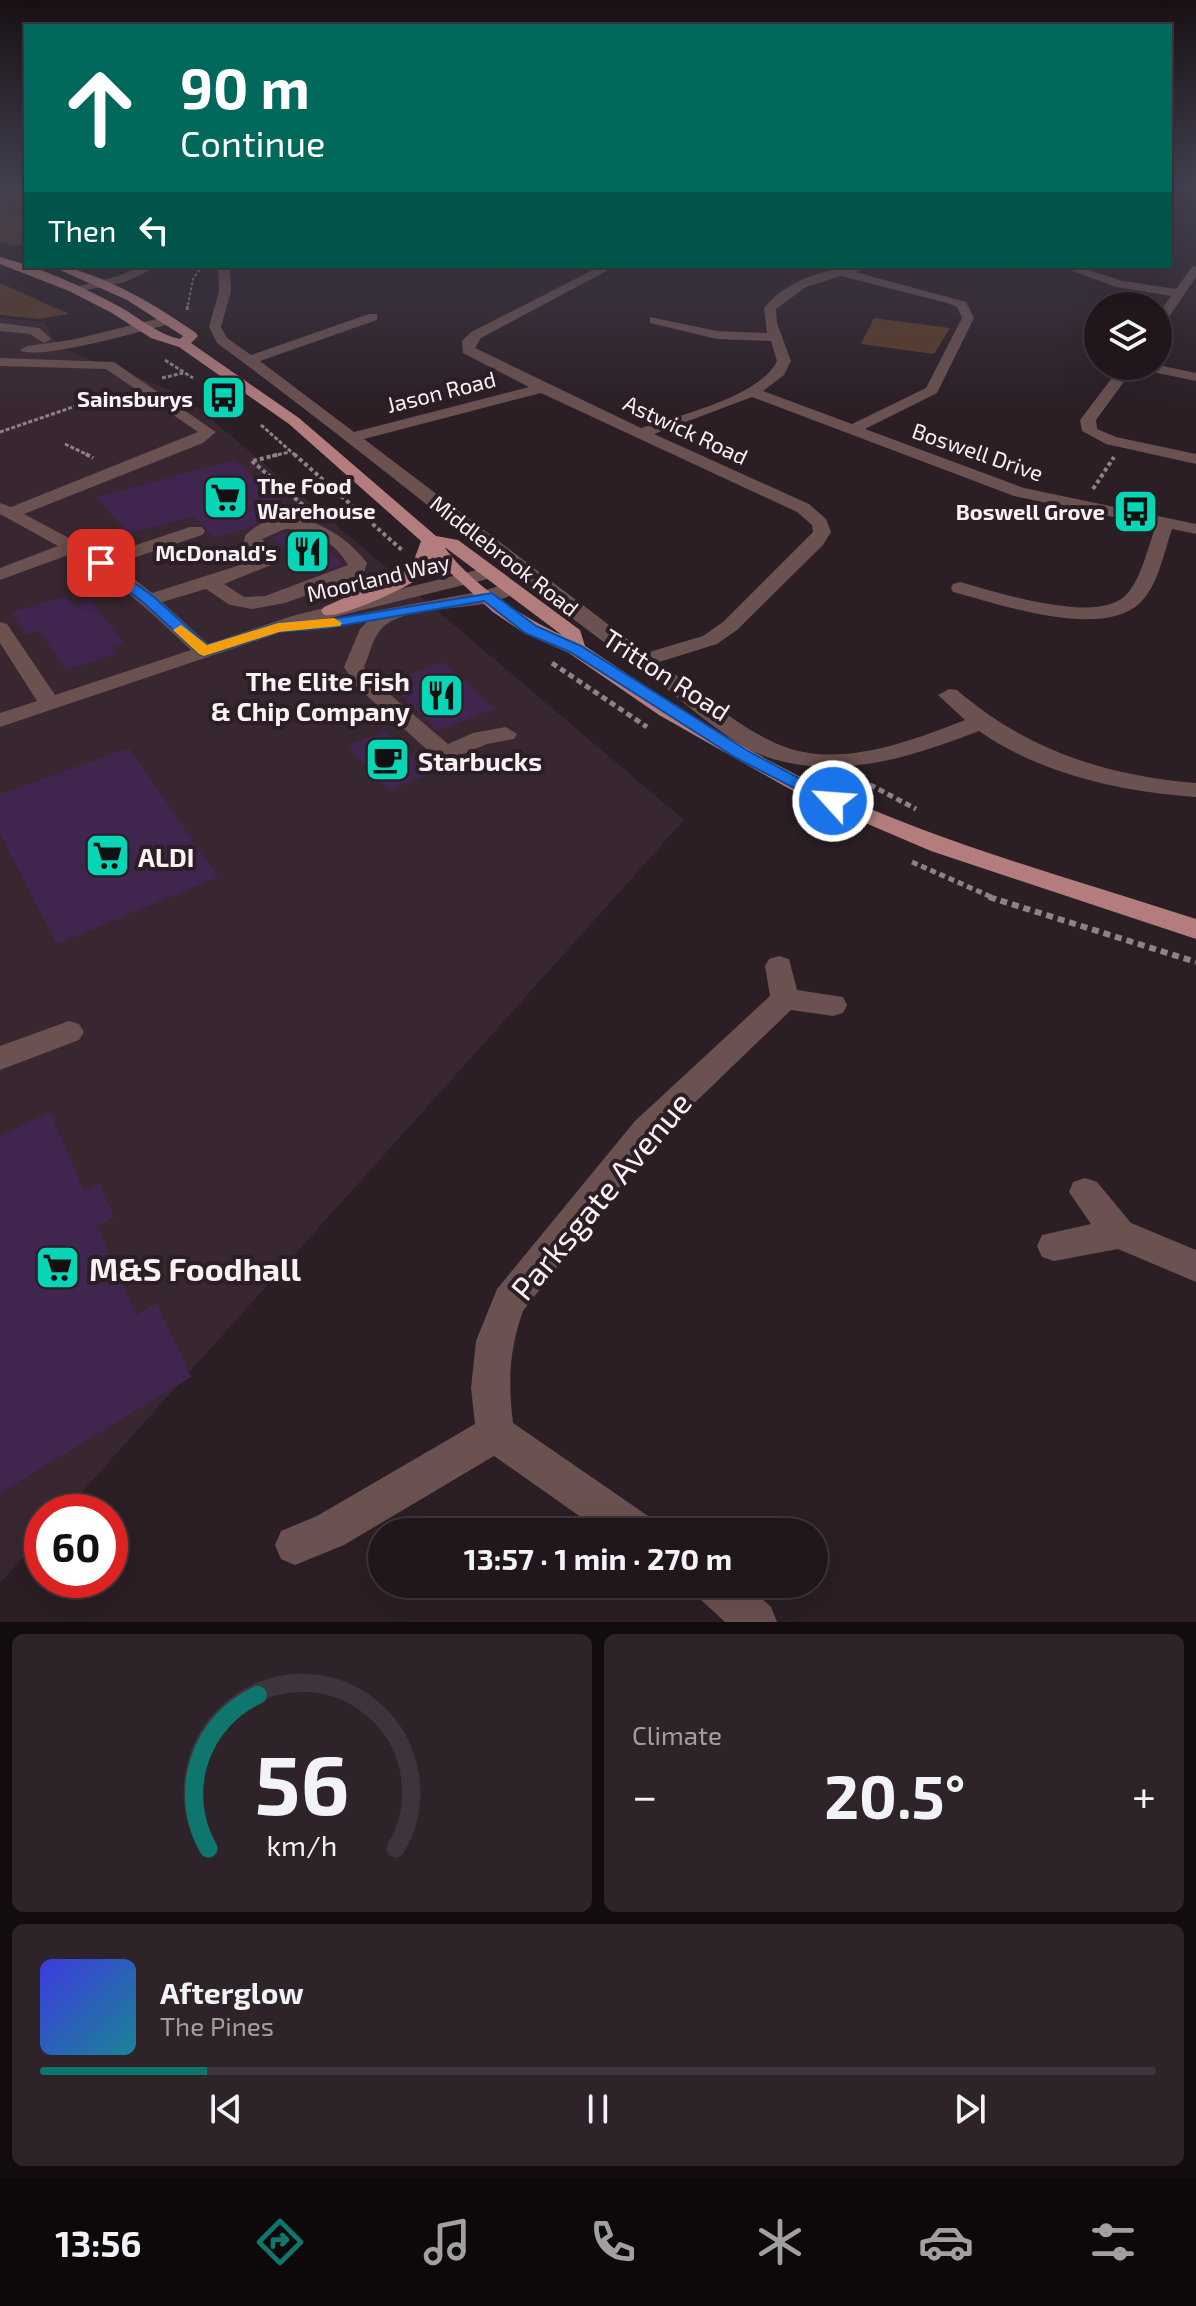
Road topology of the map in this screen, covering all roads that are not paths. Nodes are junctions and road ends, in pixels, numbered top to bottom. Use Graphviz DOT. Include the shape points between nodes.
graph roads {
  1 [pos="31,268"];
  2 [pos="58,268"];
  3 [pos="143,268"];
  4 [pos="224,268"];
  5 [pos="606,268"];
  6 [pos="859,268"];
  7 [pos="1070,268"];
  8 [pos="1196,269"];
  9 [pos="842,272"];
  10 [pos="96,281"];
  11 [pos="70,287"];
  12 [pos="1178,293"];
  13 [pos="1172,302"];
  14 [pos="373,317"];
  15 [pos="656,320"];
  16 [pos="145,321"];
  17 [pos="0,327"];
  18 [pos="774,337"];
  19 [pos="44,339"];
  20 [pos="183,344"];
  21 [pos="5,346"];
  22 [pos="250,360"];
  23 [pos="0,362"];
  24 [pos="1172,372"];
  25 [pos="1196,377"];
  26 [pos="1118,380"];
  27 [pos="542,388"];
  28 [pos="752,392"];
  29 [pos="853,429"];
  30 [pos="643,432"];
  31 [pos="352,437"];
  32 [pos="1196,459"];
  33 [pos="5,510"];
  34 [pos="1166,523"];
  35 [pos="1196,529"];
  36 [pos="196,531"];
  37 [pos="430,540"];
  38 [pos="73,547"];
  39 [pos="101,563"];
  40 [pos="489,573"];
  41 [pos="0,574"];
  42 [pos="467,580"];
  43 [pos="204,582"];
  44 [pos="511,588"];
  45 [pos="960,588"];
  46 [pos="487,596"];
  47 [pos="149,600"];
  48 [pos="331,611"];
  49 [pos="387,615"];
  50 [pos="0,628"];
  51 [pos="278,628"];
  52 [pos="576,649"];
  53 [pos="204,651"];
  54 [pos="642,661"];
  55 [pos="949,695"];
  56 [pos="50,704"];
  57 [pos="0,720"];
  58 [pos="981,722"];
  59 [pos="506,734"];
  60 [pos="1196,790"];
  61 [pos="1196,929"];
  62 [pos="833,1005"];
  63 [pos="69,1032"];
  64 [pos="0,1058"];
  65 [pos="1085,1192"];
  66 [pos="1119,1234"];
  67 [pos="1054,1246"];
  68 [pos="1196,1266"];
  69 [pos="495,1434"];
  70 [pos="617,1518"];
  71 [pos="295,1545"];
  72 [pos="730,1598"];
  73 [pos="756,1622"];
  1 -- 11 [label="main road, Tritton Road"];
  2 -- 10 [label="main road"];
  3 -- 10 [label="street"];
  4 -- 22 [label="street, Middlebrook Road" via="218,334"];
  5 -- 27 [label="street, Astwick Road" via="469,341 468,350 475,355"];
  6 -- 9 [label="street"];
  7 -- 12 [label="street"];
  8 -- 12 [label="street"];
  9 -- 18 [label="street" via="787,290 770,308"];
  9 -- 29 [label="street" via="951,300 962,305 968,318 932,390"];
  10 -- 11 [label="street"];
  10 -- 16 [label="main road" via="130,296 127,305"];
  11 -- 16 [label="main road, Tritton Road"];
  12 -- 13 [label="street"];
  14 -- 22 [label="street"];
  15 -- 18 [label="street" via="717,335"];
  16 -- 19 [label="street"];
  16 -- 20 [label="main road, Tritton Road" via="162,341"];
  16 -- 20 [label="main road, Tritton Road" via="191,336"];
  16 -- 21 [label="street" via="49,348 17,351"];
  17 -- 19 [label="street" via="34,331"];
  18 -- 28 [label="street" via="783,352 783,369"];
  19 -- 21 [label="street"];
  20 -- 37 [label="main road, Tritton Road" via="294,421"];
  22 -- 31 [label="street, Middlebrook Road"];
  23 -- 33 [label="street" via="109,365 208,432"];
  24 -- 25 [label="street"];
  26 -- 32 [label="street" via="1087,426 1097,436"];
  27 -- 30 [label="street, Astwick Road"];
  27 -- 31 [label="street, Jason Road"];
  28 -- 29 [label="street, Boswell Drive"];
  28 -- 30 [label="street"];
  29 -- 34 [label="street, Boswell Drive" via="1020,492"];
  30 -- 54 [label="street, Astwick Road" via="803,508 820,523 822,532 730,626 710,640"];
  31 -- 54 [label="street, Middlebrook Road"];
  33 -- 38 [label="street"];
  34 -- 35 [label="street, Boswell Drive"];
  34 -- 45 [label="street" via="1134,597 1114,608 1056,611"];
  36 -- 39 [label="street"];
  37 -- 40 [label="main road, Tritton Road" via="452,544"];
  37 -- 42 [label="main road"];
  37 -- 48 [label="main road" via="418,569 408,577"];
  38 -- 39 [label="street"];
  38 -- 41 [label="street"];
  39 -- 47 [label="street"];
  40 -- 42 [label="street, Moorland Way"];
  40 -- 44 [label="main road, Tritton Road"];
  42 -- 46 [label="main road"];
  42 -- 48 [label="street, Moorland Way"];
  43 -- 43 [label="street" via="265,564 270,559 254,536 294,522 314,525 358,563 345,575 259,602 236,601 218,585"];
  43 -- 47 [label="street"];
  44 -- 46 [label="street, Moorland Way"];
  44 -- 52 [label="main road, Tritton Road" via="573,634"];
  46 -- 49 [label="street, Moorland Way"];
  46 -- 52 [label="main road" via="531,629"];
  47 -- 53 [label="street"];
  48 -- 51 [label="street, Moorland Way"];
  49 -- 51 [label="street, Moorland Way"];
  49 -- 59 [label="street" via="370,629 354,667 364,683 451,759 481,738"];
  50 -- 56 [label="street"];
  51 -- 53 [label="street, Moorland Way"];
  52 -- 61 [label="main road, Tritton Road" via="667,710 810,791 966,855"];
  53 -- 56 [label="street, Moorland Way"];
  54 -- 58 [label="street, Middlebrook Road" via="770,751 854,761 887,756"];
  55 -- 58 [label="street"];
  56 -- 57 [label="street, Moorland Way"];
  58 -- 60 [label="street" via="1050,758 1119,778"];
  62 -- 69 [label="street, Parksgate Avenue" via="782,983 646,1130 509,1301 494,1341 490,1388"];
  63 -- 64 [label="street"];
  65 -- 66 [label="street"];
  66 -- 67 [label="street"];
  66 -- 68 [label="street"];
  69 -- 70 [label="street"];
  69 -- 71 [label="street" via="330,1531"];
  72 -- 73 [label="street"];
}
